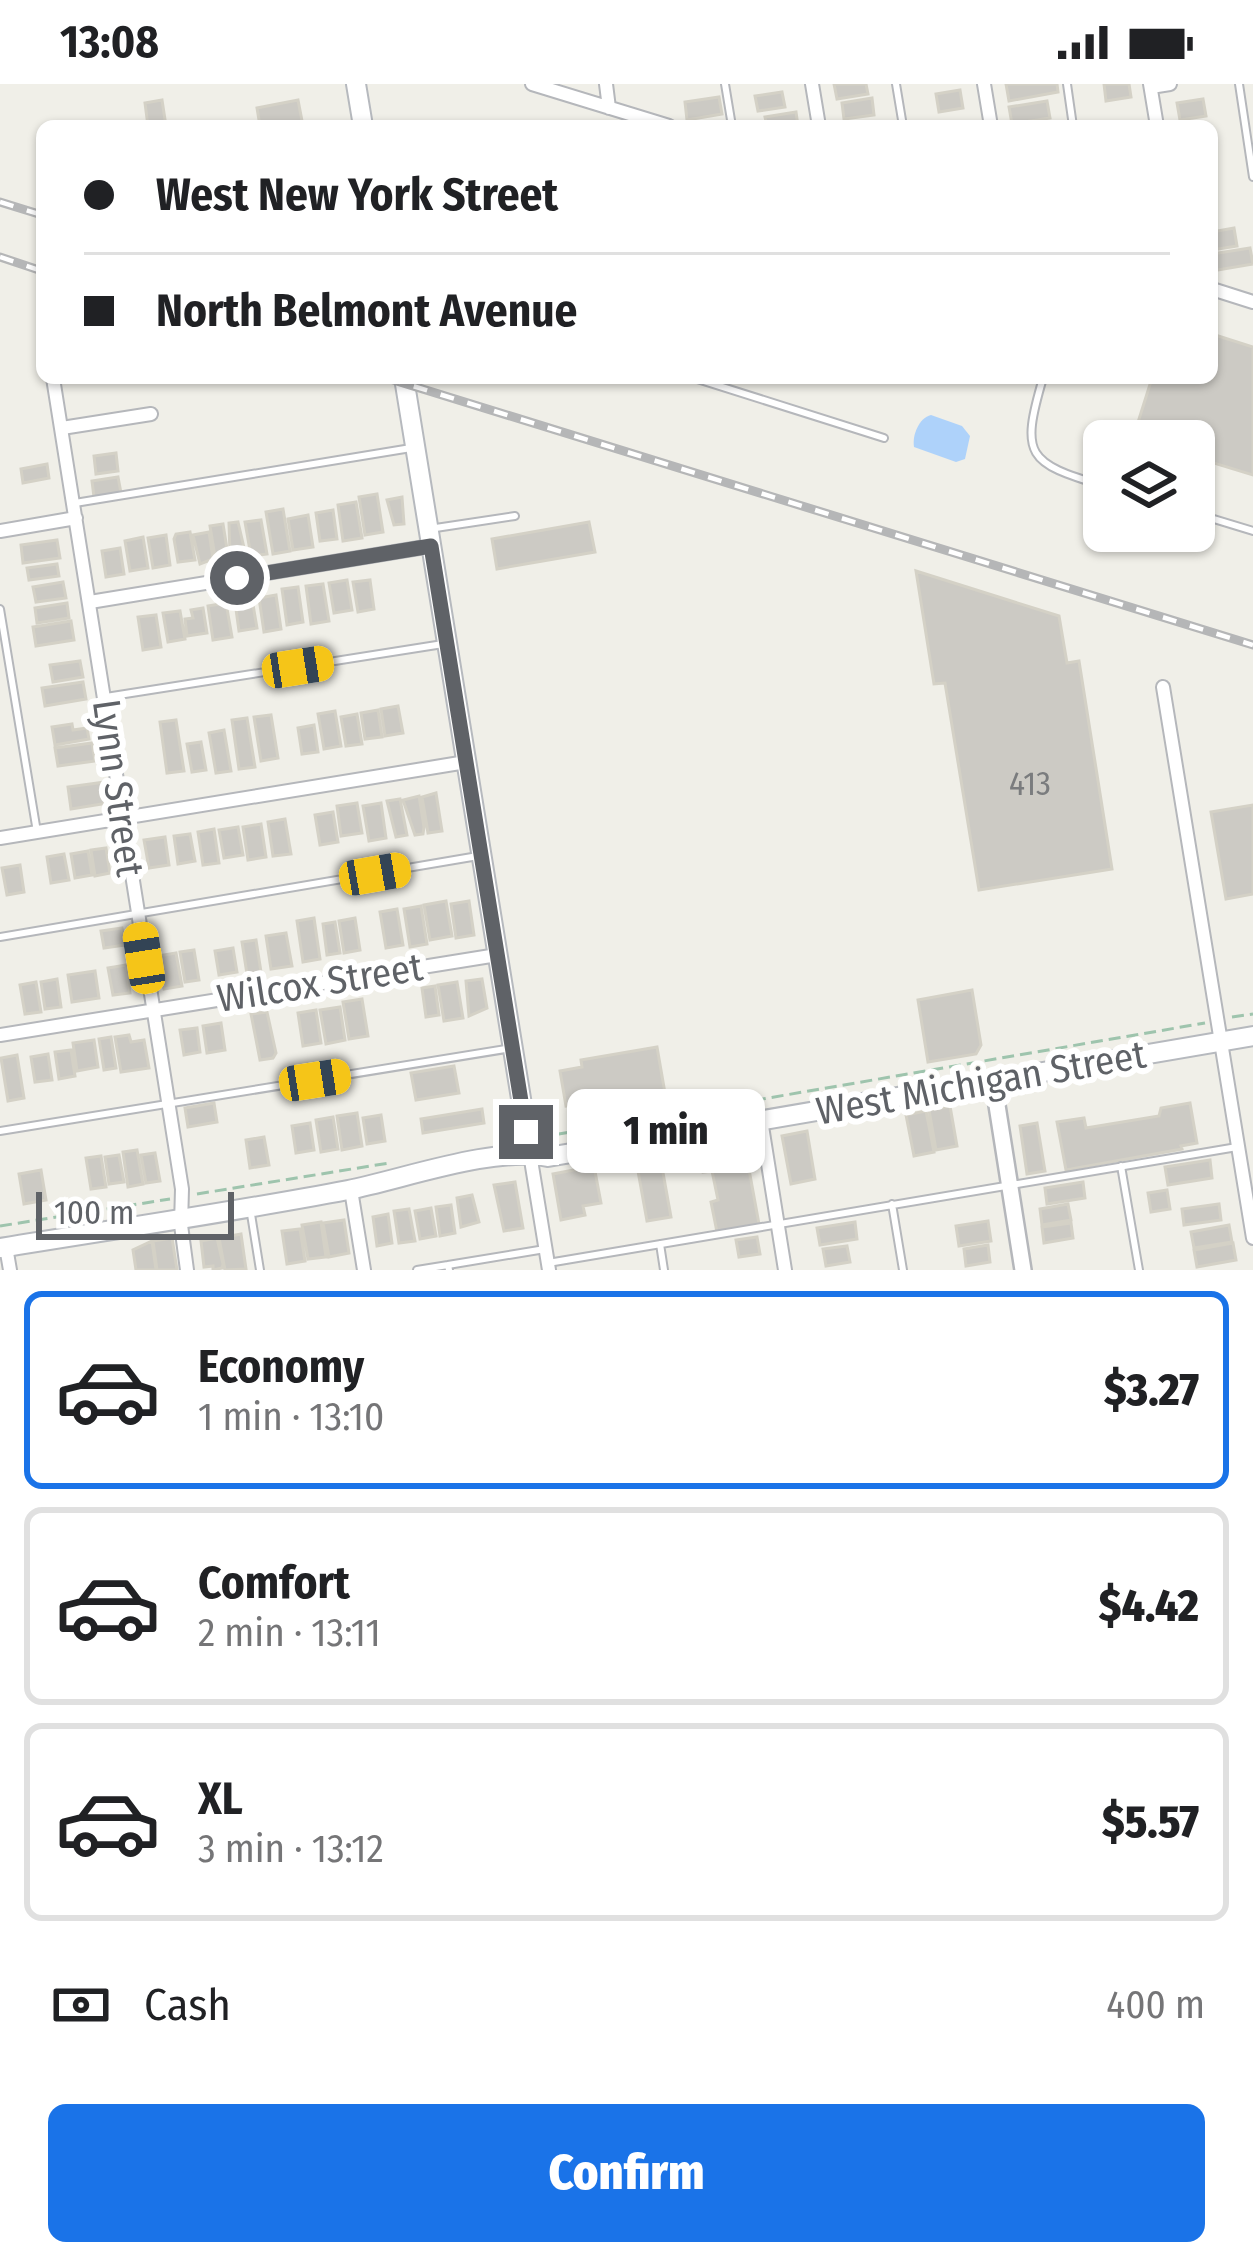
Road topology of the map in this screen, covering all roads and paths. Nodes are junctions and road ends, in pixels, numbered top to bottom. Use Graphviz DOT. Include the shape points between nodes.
graph roads {
  1 [pos="356,84"];
  2 [pos="532,84"];
  3 [pos="606,84"];
  4 [pos="725,84"];
  5 [pos="812,84"];
  6 [pos="896,84"];
  7 [pos="984,84"];
  8 [pos="1066,84"];
  9 [pos="1170,84"];
  10 [pos="1239,84"];
  11 [pos="1150,86"];
  12 [pos="609,108"];
  13 [pos="362,120"];
  14 [pos="649,120"];
  15 [pos="731,120"];
  16 [pos="818,120"];
  17 [pos="902,120"];
  18 [pos="990,120"];
  19 [pos="1072,120"];
  20 [pos="1156,120"];
  21 [pos="1253,177"];
  22 [pos="1218,291"];
  23 [pos="1253,302"];
  24 [pos="54,384"];
  25 [pos="405,384"];
  26 [pos="713,384"];
  27 [pos="1041,384"];
  28 [pos="152,414"];
  29 [pos="62,428"];
  30 [pos="884,437"];
  31 [pos="415,448"];
  32 [pos="1083,480"];
  33 [pos="75,511"];
  34 [pos="514,516"];
  35 [pos="1215,519"];
  36 [pos="0,531"];
  37 [pos="1253,531"];
  38 [pos="429,537"];
  39 [pos="90,602"];
  40 [pos="0,610"];
  41 [pos="447,644"];
  42 [pos="1163,687"];
  43 [pos="105,697"];
  44 [pos="466,762"];
  45 [pos="123,817"];
  46 [pos="37,832"];
  47 [pos="0,838"];
  48 [pos="481,855"];
  49 [pos="137,914"];
  50 [pos="0,937"];
  51 [pos="497,955"];
  52 [pos="153,1010"];
  53 [pos="1253,1014"];
  54 [pos="1231,1018"];
  55 [pos="1206,1023"];
  56 [pos="0,1035"];
  57 [pos="1253,1036"];
  58 [pos="1221,1041"];
  59 [pos="513,1048"];
  60 [pos="993,1080"];
  61 [pos="168,1103"];
  62 [pos="761,1120"];
  63 [pos="0,1131"];
  64 [pos="545,1137"];
  65 [pos="1238,1147"];
  66 [pos="530,1154"];
  67 [pos="392,1162"];
  68 [pos="1121,1166"];
  69 [pos="1009,1184"];
  70 [pos="351,1190"];
  71 [pos="196,1194"];
  72 [pos="170,1198"];
  73 [pos="892,1204"];
  74 [pos="250,1207"];
  75 [pos="182,1218"];
  76 [pos="777,1224"];
  77 [pos="0,1226"];
  78 [pos="1253,1238"];
  79 [pos="660,1244"];
  80 [pos="3,1247"];
  81 [pos="547,1260"];
  82 [pos="449,1267"];
  83 [pos="10,1270"];
  84 [pos="188,1270"];
  85 [pos="260,1270"];
  86 [pos="364,1270"];
  87 [pos="417,1270"];
  88 [pos="664,1270"];
  89 [pos="785,1270"];
  90 [pos="903,1270"];
  91 [pos="1023,1270"];
  92 [pos="1139,1270"];
  1 -- 13 [label="main road"];
  2 -- 12 [label="street"];
  3 -- 12 [label="street"];
  4 -- 15 [label="lane"];
  5 -- 16 [label="street"];
  6 -- 17 [label="lane"];
  7 -- 18 [label="street"];
  8 -- 19 [label="lane"];
  9 -- 11 [label="street"];
  10 -- 21 [label="lane"];
  11 -- 20 [label="street"];
  12 -- 14 [label="street"];
  22 -- 23 [label="street"];
  24 -- 29 [label="street, Lynn Street"];
  25 -- 31 [label="main road"];
  26 -- 30 [label="lane"];
  27 -- 32 [label="lane" via="1029,426 1033,447 1052,470"];
  28 -- 29 [label="street"];
  29 -- 33 [label="street, Lynn Street"];
  31 -- 33 [label="lane"];
  31 -- 38 [label="main road"];
  33 -- 36 [label="street"];
  33 -- 39 [label="street, Lynn Street"];
  34 -- 38 [label="lane"];
  35 -- 37 [label="lane"];
  38 -- 39 [label="street"];
  38 -- 41 [label="main road"];
  39 -- 43 [label="street, Lynn Street"];
  40 -- 46 [label="lane"];
  41 -- 43 [label="lane"];
  41 -- 44 [label="main road"];
  42 -- 58 [label="street"];
  43 -- 45 [label="street, Lynn Street"];
  44 -- 45 [label="street"];
  44 -- 48 [label="main road"];
  45 -- 46 [label="street"];
  45 -- 49 [label="street, Lynn Street"];
  46 -- 47 [label="street"];
  48 -- 49 [label="lane"];
  48 -- 51 [label="main road"];
  49 -- 50 [label="lane"];
  49 -- 52 [label="street, Lynn Street"];
  51 -- 52 [label="street, Wilcox Street"];
  51 -- 59 [label="main road"];
  52 -- 56 [label="street, Wilcox Street"];
  52 -- 61 [label="street, Lynn Street"];
  53 -- 54 [label="path"];
  55 -- 64 [label="path"];
  57 -- 58 [label="main road, West Michigan Street"];
  58 -- 60 [label="main road, West Michigan Street"];
  58 -- 65 [label="street"];
  59 -- 61 [label="lane"];
  59 -- 66 [label="main road"];
  60 -- 62 [label="main road, West Michigan Street"];
  60 -- 69 [label="street"];
  61 -- 63 [label="lane"];
  61 -- 75 [label="street, Lynn Street"];
  62 -- 66 [label="main road, West Michigan Street"];
  62 -- 76 [label="street"];
  65 -- 68 [label="lane"];
  65 -- 78 [label="street"];
  66 -- 70 [label="main road, West Michigan Street"];
  66 -- 81 [label="street"];
  67 -- 71 [label="path"];
  68 -- 69 [label="lane"];
  68 -- 92 [label="lane"];
  69 -- 73 [label="lane"];
  69 -- 91 [label="street"];
  70 -- 74 [label="main road, West Michigan Street"];
  70 -- 86 [label="street"];
  72 -- 77 [label="path"];
  73 -- 76 [label="lane"];
  73 -- 90 [label="lane"];
  74 -- 75 [label="main road, West Michigan Street"];
  74 -- 85 [label="lane"];
  75 -- 80 [label="main road, West Michigan Street"];
  75 -- 84 [label="street, Lynn Street"];
  76 -- 79 [label="lane"];
  76 -- 89 [label="street"];
  79 -- 81 [label="lane"];
  79 -- 88 [label="lane"];
  80 -- 83 [label="street"];
  81 -- 82 [label="lane"];
  82 -- 87 [label="lane"];
}
